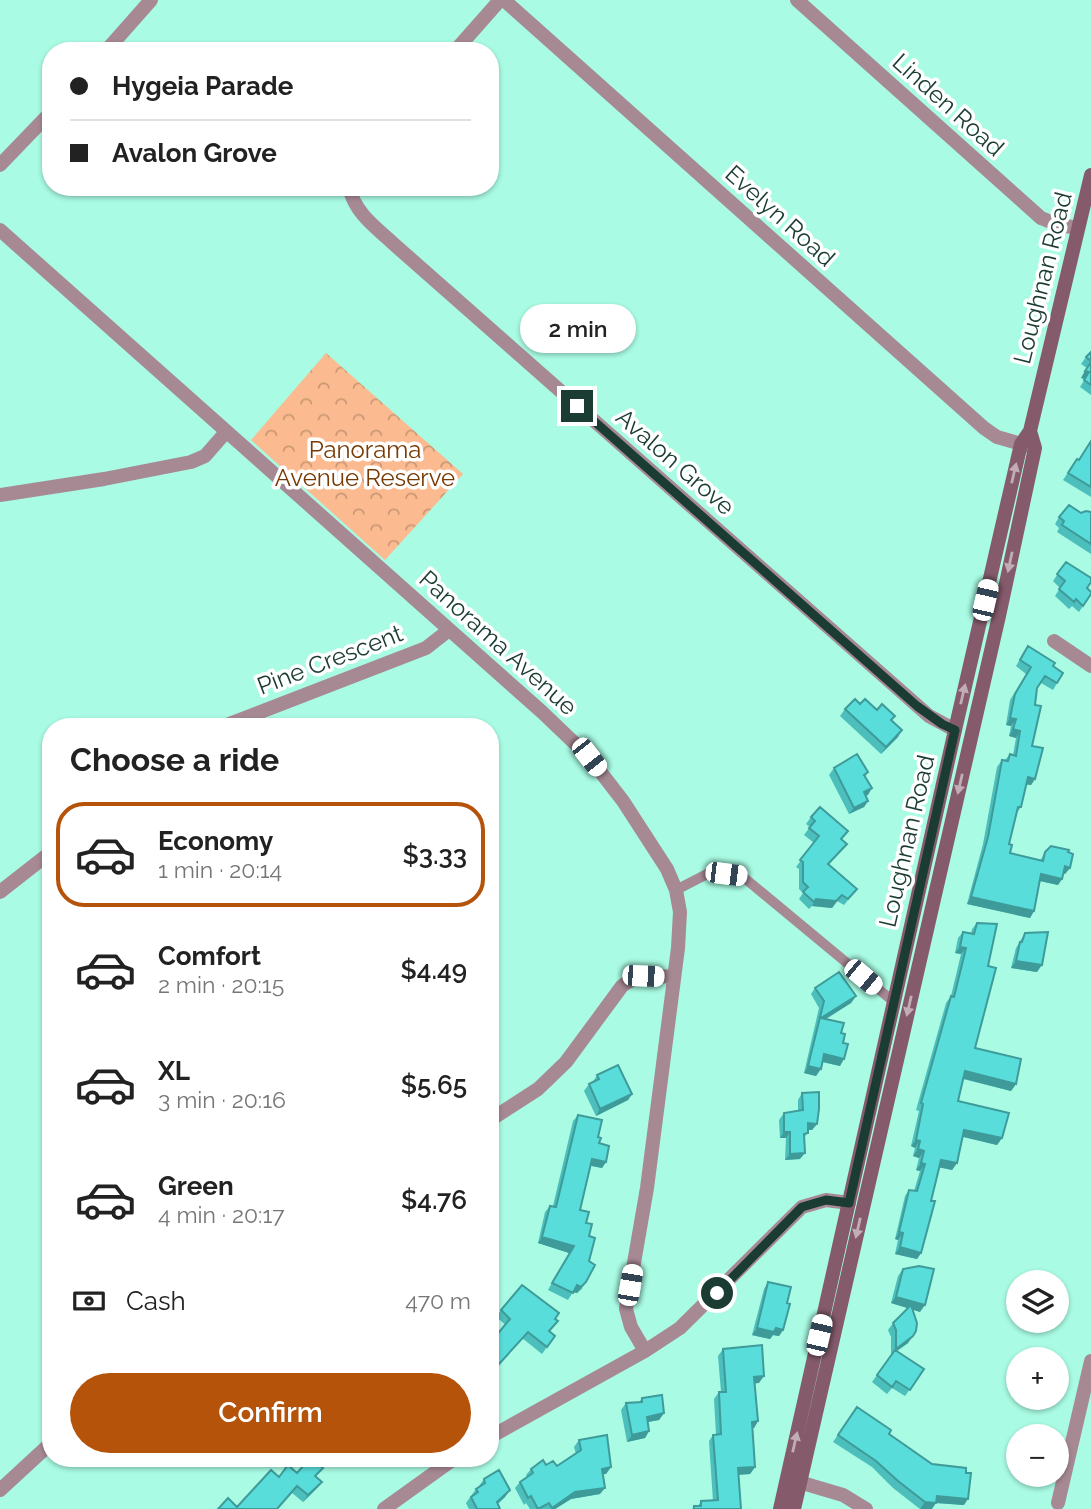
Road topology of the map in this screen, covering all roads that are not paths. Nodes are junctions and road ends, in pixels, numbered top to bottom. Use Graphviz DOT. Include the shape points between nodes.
graph roads {
  1 [pos="151,0"];
  2 [pos="502,0"];
  3 [pos="797,0"];
  4 [pos="114,42"];
  5 [pos="463,42"];
  6 [pos="42,121"];
  7 [pos="0,165"];
  8 [pos="1091,175"];
  9 [pos="352,196"];
  10 [pos="1077,228"];
  11 [pos="0,230"];
  12 [pos="226,432"];
  13 [pos="1029,441"];
  14 [pos="0,495"];
  15 [pos="449,630"];
  16 [pos="1054,641"];
  17 [pos="1091,666"];
  18 [pos="245,718"];
  19 [pos="955,730"];
  20 [pos="42,859"];
  21 [pos="676,890"];
  22 [pos="0,892"];
  23 [pos="674,977"];
  24 [pos="894,1002"];
  25 [pos="499,1115"];
  26 [pos="849,1203"];
  27 [pos="645,1351"];
  28 [pos="1091,1361"];
  29 [pos="499,1432"];
  30 [pos="42,1451"];
  31 [pos="442,1467"];
  32 [pos="799,1482"];
  33 [pos="0,1490"];
  34 [pos="1058,1503"];
  35 [pos="384,1509"];
  36 [pos="780,1509"];
  37 [pos="794,1509"];
  38 [pos="866,1509"];
  1 -- 4 [label="street"];
  2 -- 5 [label="street"];
  2 -- 13 [label="street, Evelyn Road" via="984,428 997,437"];
  3 -- 10 [label="street, Linden Road" via="1041,218"];
  6 -- 7 [label="street"];
  8 -- 10 [label="main road, Loughnan Road"];
  9 -- 19 [label="street, Avalon Grove" via="355,206 378,230 923,711"];
  10 -- 13 [label="main road, Loughnan Road"];
  11 -- 12 [label="street, Panorama Avenue"];
  12 -- 14 [label="street" via="205,456 191,462"];
  12 -- 15 [label="street, Panorama Avenue"];
  19 -- 13 [label="main road, Loughnan Road, one-way"];
  13 -- 32 [label="main road, Loughnan Road, one-way" via="999,616"];
  15 -- 18 [label="street, Pine Crescent" via="426,648"];
  15 -- 21 [label="street, Panorama Avenue" via="589,757 653,846"];
  16 -- 17 [label="street"];
  19 -- 24 [label="main road, Loughnan Road"];
  20 -- 22 [label="street"];
  21 -- 23 [label="street, Panorama Avenue" via="680,912"];
  21 -- 24 [label="lane" via="711,873 742,876"];
  23 -- 25 [label="street" via="643,976 622,986 566,1062 538,1089"];
  23 -- 27 [label="street, Panorama Avenue" via="649,1175 626,1309"];
  24 -- 26 [label="main road, Loughnan Road"];
  26 -- 27 [label="street" via="826,1200 802,1207 700,1310"];
  36 -- 26 [label="main road, Loughnan Road, one-way"];
  27 -- 29 [label="street"];
  28 -- 34 [label="street"];
  30 -- 33 [label="street"];
  31 -- 35 [label="street"];
  32 -- 37 [label="main road, Loughnan Road"];
  32 -- 38 [label="street" via="843,1495"];
}
